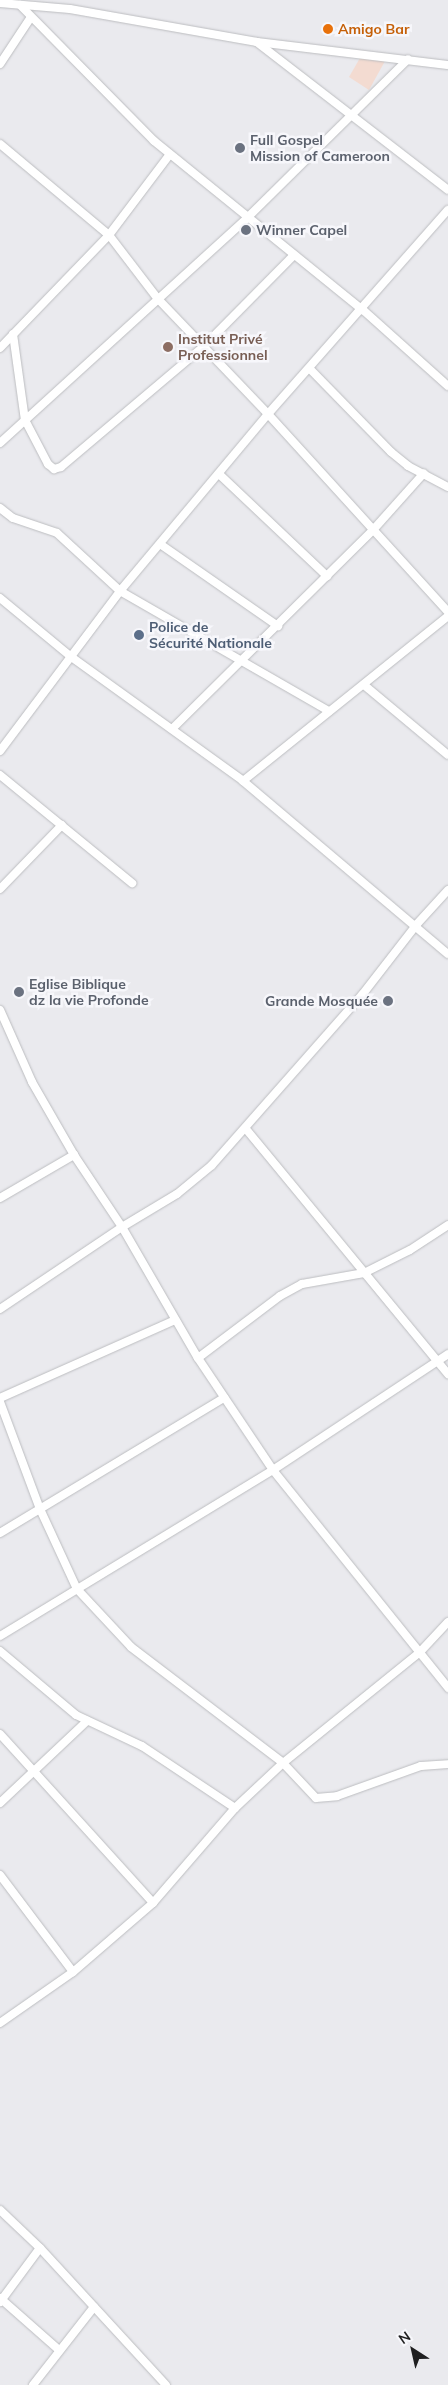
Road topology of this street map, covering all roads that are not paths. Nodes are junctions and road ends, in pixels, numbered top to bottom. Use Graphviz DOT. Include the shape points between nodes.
graph roads {
  1 [pos="0,3"];
  2 [pos="20,5"];
  3 [pos="31,17"];
  4 [pos="257,42"];
  5 [pos="408,59"];
  6 [pos="0,64"];
  7 [pos="448,65"];
  8 [pos="352,116"];
  9 [pos="0,144"];
  10 [pos="170,154"];
  11 [pos="448,190"];
  12 [pos="448,210"];
  13 [pos="247,218"];
  14 [pos="109,235"];
  15 [pos="294,254"];
  16 [pos="158,299"];
  17 [pos="363,310"];
  18 [pos="12,334"];
  19 [pos="204,346"];
  20 [pos="0,348"];
  21 [pos="310,369"];
  22 [pos="448,386"];
  23 [pos="268,414"];
  24 [pos="25,420"];
  25 [pos="0,443"];
  26 [pos="424,473"];
  27 [pos="219,474"];
  28 [pos="448,487"];
  29 [pos="0,508"];
  30 [pos="373,530"];
  31 [pos="160,544"];
  32 [pos="327,576"];
  33 [pos="120,590"];
  34 [pos="0,598"];
  35 [pos="448,614"];
  36 [pos="278,626"];
  37 [pos="70,656"];
  38 [pos="242,661"];
  39 [pos="364,685"];
  40 [pos="329,711"];
  41 [pos="172,729"];
  42 [pos="0,751"];
  43 [pos="448,755"];
  44 [pos="0,775"];
  45 [pos="243,781"];
  46 [pos="62,825"];
  47 [pos="132,883"];
  48 [pos="0,889"];
  49 [pos="448,890"];
  50 [pos="416,924"];
  51 [pos="448,954"];
  52 [pos="0,1010"];
  53 [pos="246,1129"];
  54 [pos="74,1155"];
  55 [pos="0,1198"];
  56 [pos="448,1225"];
  57 [pos="122,1227"];
  58 [pos="364,1273"];
  59 [pos="0,1309"];
  60 [pos="175,1320"];
  61 [pos="448,1354"];
  62 [pos="198,1358"];
  63 [pos="437,1360"];
  64 [pos="448,1374"];
  65 [pos="224,1398"];
  66 [pos="0,1400"];
  67 [pos="273,1470"];
  68 [pos="40,1509"];
  69 [pos="0,1533"];
  70 [pos="78,1589"];
  71 [pos="448,1622"];
  72 [pos="0,1636"];
  73 [pos="0,1651"];
  74 [pos="420,1652"];
  75 [pos="448,1688"];
  76 [pos="87,1720"];
  77 [pos="0,1734"];
  78 [pos="283,1763"];
  79 [pos="448,1764"];
  80 [pos="33,1773"];
  81 [pos="0,1803"];
  82 [pos="235,1808"];
  83 [pos="0,1875"];
  84 [pos="153,1902"];
  85 [pos="73,1972"];
  86 [pos="0,2023"];
  87 [pos="0,2210"];
  88 [pos="40,2248"];
  89 [pos="0,2300"];
  90 [pos="94,2307"];
  91 [pos="59,2350"];
  92 [pos="33,2385"];
  93 [pos="166,2385"];
  1 -- 2 [label="street"];
  2 -- 3 [label="street"];
  2 -- 4 [label="street" via="70,9"];
  3 -- 6 [label="street"];
  3 -- 10 [label="street"];
  4 -- 5 [label="street"];
  4 -- 8 [label="street"];
  5 -- 7 [label="street"];
  5 -- 8 [label="street"];
  8 -- 11 [label="street"];
  8 -- 13 [label="street"];
  9 -- 14 [label="street"];
  10 -- 13 [label="street"];
  10 -- 14 [label="street"];
  12 -- 17 [label="street"];
  13 -- 15 [label="street"];
  13 -- 16 [label="street"];
  14 -- 16 [label="street"];
  14 -- 18 [label="street"];
  15 -- 17 [label="street"];
  15 -- 19 [label="street"];
  16 -- 19 [label="street"];
  16 -- 24 [label="street"];
  17 -- 21 [label="street"];
  17 -- 22 [label="street"];
  18 -- 20 [label="street"];
  18 -- 24 [label="street"];
  19 -- 23 [label="street"];
  19 -- 24 [label="street" via="61,467 54,469 48,464"];
  21 -- 23 [label="street"];
  21 -- 26 [label="street" via="391,452 408,466"];
  23 -- 27 [label="street"];
  23 -- 30 [label="street"];
  24 -- 25 [label="street"];
  26 -- 28 [label="street"];
  26 -- 30 [label="street"];
  27 -- 31 [label="street"];
  27 -- 32 [label="street"];
  29 -- 33 [label="street" via="13,518 47,528 68,539"];
  30 -- 32 [label="street"];
  30 -- 35 [label="street"];
  31 -- 33 [label="street"];
  31 -- 36 [label="street"];
  32 -- 36 [label="street"];
  33 -- 37 [label="street"];
  33 -- 38 [label="street"];
  34 -- 37 [label="street"];
  35 -- 39 [label="street"];
  36 -- 38 [label="street"];
  37 -- 41 [label="street"];
  37 -- 42 [label="street"];
  38 -- 40 [label="street"];
  38 -- 41 [label="street"];
  39 -- 40 [label="street"];
  39 -- 43 [label="street"];
  40 -- 45 [label="street"];
  41 -- 45 [label="street"];
  44 -- 46 [label="street"];
  45 -- 50 [label="street"];
  46 -- 47 [label="street"];
  46 -- 48 [label="street"];
  49 -- 50 [label="street"];
  50 -- 51 [label="street"];
  50 -- 53 [label="street" via="362,995"];
  52 -- 54 [label="street" via="32,1082"];
  53 -- 57 [label="street" via="212,1165 177,1194"];
  53 -- 58 [label="street"];
  54 -- 55 [label="street"];
  54 -- 57 [label="street"];
  56 -- 58 [label="street" via="410,1250"];
  57 -- 59 [label="street"];
  57 -- 60 [label="street"];
  58 -- 62 [label="street" via="295,1288"];
  58 -- 63 [label="street"];
  60 -- 62 [label="street"];
  60 -- 66 [label="street"];
  61 -- 63 [label="street"];
  62 -- 65 [label="street"];
  63 -- 64 [label="street"];
  63 -- 67 [label="street"];
  65 -- 67 [label="street"];
  65 -- 68 [label="street"];
  66 -- 68 [label="street"];
  67 -- 70 [label="street"];
  67 -- 74 [label="street"];
  68 -- 69 [label="street"];
  68 -- 70 [label="street"];
  70 -- 72 [label="street"];
  70 -- 78 [label="street" via="149,1663"];
  71 -- 74 [label="street"];
  73 -- 76 [label="street"];
  74 -- 75 [label="street"];
  74 -- 78 [label="street"];
  76 -- 80 [label="street"];
  76 -- 82 [label="street" via="142,1746"];
  77 -- 80 [label="street"];
  78 -- 79 [label="street" via="316,1798 325,1799 401,1771"];
  78 -- 82 [label="street"];
  80 -- 81 [label="street"];
  80 -- 84 [label="street"];
  82 -- 84 [label="street"];
  83 -- 85 [label="street"];
  84 -- 85 [label="street"];
  85 -- 86 [label="street"];
  87 -- 88 [label="street"];
  88 -- 89 [label="street"];
  88 -- 90 [label="street"];
  89 -- 91 [label="street"];
  90 -- 91 [label="street"];
  90 -- 93 [label="street"];
  91 -- 92 [label="street"];
}
